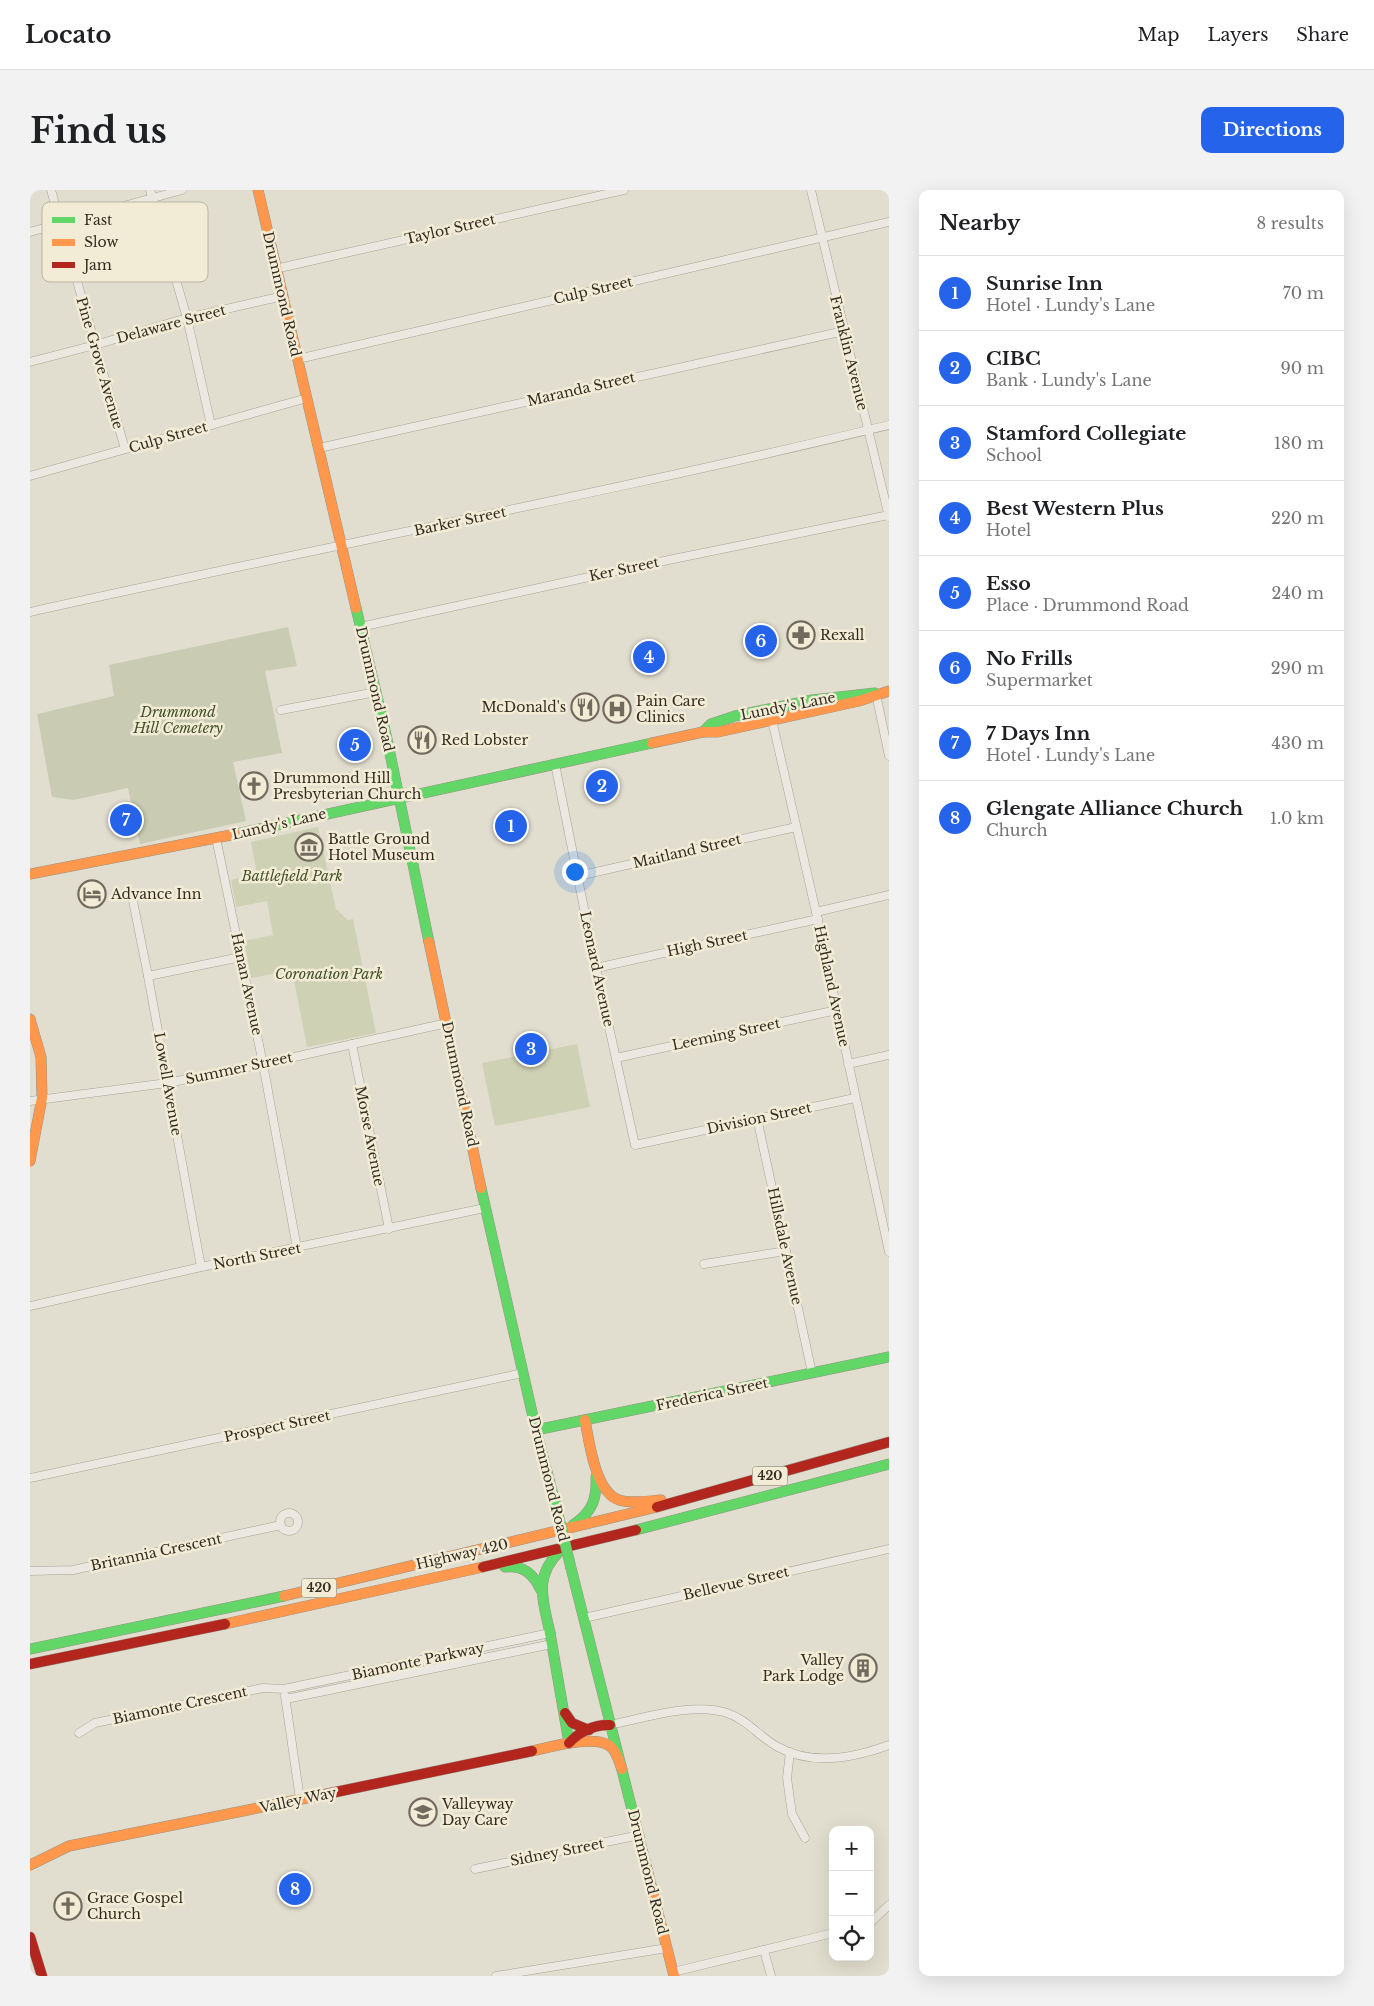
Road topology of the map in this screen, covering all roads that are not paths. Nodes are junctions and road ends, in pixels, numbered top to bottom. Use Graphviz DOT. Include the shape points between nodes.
graph roads {
  1 [pos="182,190"];
  2 [pos="258,190"];
  3 [pos="624,190"];
  4 [pos="811,190"];
  5 [pos="151,194"];
  6 [pos="127,202"];
  7 [pos="889,222"];
  8 [pos="822,238"];
  9 [pos="276,269"];
  10 [pos="77,282"];
  11 [pos="176,282"];
  12 [pos="283,296"];
  13 [pos="186,318"];
  14 [pos="844,331"];
  15 [pos="95,345"];
  16 [pos="298,359"];
  17 [pos="30,362"];
  18 [pos="306,398"];
  19 [pos="211,425"];
  20 [pos="889,425"];
  21 [pos="868,430"];
  22 [pos="319,448"];
  23 [pos="125,449"];
  24 [pos="30,476"];
  25 [pos="889,516"];
  26 [pos="341,546"];
  27 [pos="30,612"];
  28 [pos="360,627"];
  29 [pos="889,691"];
  30 [pos="376,692"];
  31 [pos="876,694"];
  32 [pos="281,710"];
  33 [pos="772,720"];
  34 [pos="703,732"];
  35 [pos="889,756"];
  36 [pos="555,764"];
  37 [pos="399,798"];
  38 [pos="796,827"];
  39 [pos="216,838"];
  40 [pos="30,874"];
  41 [pos="578,876"];
  42 [pos="889,895"];
  43 [pos="133,901"];
  44 [pos="817,915"];
  45 [pos="241,956"];
  46 [pos="596,968"];
  47 [pos="148,976"];
  48 [pos="837,1010"];
  49 [pos="30,1019"];
  50 [pos="447,1023"];
  51 [pos="352,1044"];
  52 [pos="889,1055"];
  53 [pos="616,1058"];
  54 [pos="263,1064"];
  55 [pos="848,1064"];
  56 [pos="167,1083"];
  57 [pos="42,1098"];
  58 [pos="856,1098"];
  59 [pos="30,1101"];
  60 [pos="757,1118"];
  61 [pos="663,1140"];
  62 [pos="30,1161"];
  63 [pos="485,1208"];
  64 [pos="885,1216"];
  65 [pos="388,1229"];
  66 [pos="297,1248"];
  67 [pos="786,1251"];
  68 [pos="889,1252"];
  69 [pos="704,1264"];
  70 [pos="201,1267"];
  71 [pos="30,1306"];
  72 [pos="889,1357"];
  73 [pos="523,1373"];
  74 [pos="812,1373"];
  75 [pos="585,1420"];
  76 [pos="536,1430"];
  77 [pos="889,1443"];
  78 [pos="889,1464"];
  79 [pos="596,1466"];
  80 [pos="30,1478"];
  81 [pos="688,1500"];
  82 [pos="281,1525"];
  83 [pos="566,1530"];
  84 [pos="561,1549"];
  85 [pos="889,1549"];
  86 [pos="479,1568"];
  87 [pos="30,1571"];
  88 [pos="543,1595"];
  89 [pos="584,1618"];
  90 [pos="550,1633"];
  91 [pos="552,1644"];
  92 [pos="30,1649"];
  93 [pos="30,1664"];
  94 [pos="284,1689"];
  95 [pos="286,1699"];
  96 [pos="562,1705"];
  97 [pos="610,1725"];
  98 [pos="589,1730"];
  99 [pos="79,1733"];
  100 [pos="573,1743"];
  101 [pos="889,1745"];
  102 [pos="790,1752"];
  103 [pos="622,1769"];
  104 [pos="300,1799"];
  105 [pos="640,1835"];
  106 [pos="805,1838"];
  107 [pos="30,1865"];
  108 [pos="475,1869"];
  109 [pos="889,1905"];
  110 [pos="874,1919"];
  111 [pos="829,1934"];
  112 [pos="30,1937"];
  113 [pos="667,1948"];
  114 [pos="764,1950"];
  115 [pos="674,1974"];
  116 [pos="42,1976"];
  117 [pos="496,1976"];
  118 [pos="771,1976"];
  1 -- 5 [label="street"];
  2 -- 9 [label="main road, Drummond Road"];
  3 -- 9 [label="street, Taylor Street"];
  4 -- 8 [label="street, Franklin Avenue"];
  5 -- 6 [label="street"];
  7 -- 8 [label="street, Culp Street"];
  8 -- 14 [label="street, Franklin Avenue"];
  8 -- 16 [label="street, Culp Street"];
  9 -- 12 [label="main road, Drummond Road"];
  10 -- 15 [label="street, Pine Grove Avenue"];
  11 -- 13 [label="street"];
  12 -- 13 [label="street, Delaware Street"];
  12 -- 16 [label="main road, Drummond Road"];
  13 -- 15 [label="street, Delaware Street"];
  13 -- 19 [label="street"];
  14 -- 21 [label="street, Franklin Avenue"];
  14 -- 22 [label="street, Maranda Street"];
  15 -- 17 [label="street, Delaware Street"];
  15 -- 23 [label="street, Pine Grove Avenue"];
  16 -- 18 [label="main road, Drummond Road"];
  18 -- 19 [label="street, Culp Street"];
  18 -- 22 [label="main road, Drummond Road"];
  19 -- 23 [label="street, Culp Street"];
  20 -- 21 [label="street, Barker Street"];
  21 -- 25 [label="street, Franklin Avenue"];
  21 -- 26 [label="street, Barker Street"];
  22 -- 26 [label="main road, Drummond Road"];
  23 -- 24 [label="street, Culp Street"];
  25 -- 28 [label="street, Ker Street"];
  26 -- 27 [label="street, Barker Street"];
  26 -- 28 [label="main road, Drummond Road"];
  28 -- 30 [label="main road, Drummond Road"];
  29 -- 31 [label="main road, Lundy's Lane"];
  30 -- 32 [label="street"];
  30 -- 37 [label="main road, Drummond Road"];
  31 -- 33 [label="main road, Lundy's Lane" via="859,702"];
  31 -- 34 [label="main road, Lundy's Lane" via="812,700 735,716 711,724"];
  31 -- 35 [label="street"];
  33 -- 34 [label="main road, Lundy's Lane" via="718,732"];
  33 -- 38 [label="street, Highland Avenue"];
  34 -- 36 [label="main road, Lundy's Lane"];
  36 -- 37 [label="main road, Lundy's Lane"];
  36 -- 41 [label="street, Leonard Avenue"];
  37 -- 39 [label="main road, Lundy's Lane"];
  37 -- 50 [label="main road, Drummond Road"];
  38 -- 41 [label="street, Maitland Street"];
  38 -- 44 [label="street, Highland Avenue"];
  39 -- 40 [label="main road, Lundy's Lane"];
  39 -- 45 [label="street, Hanan Avenue"];
  41 -- 46 [label="street, Leonard Avenue"];
  42 -- 44 [label="street, High Street"];
  43 -- 47 [label="street, Lowell Avenue"];
  44 -- 46 [label="street, High Street"];
  44 -- 48 [label="street, Highland Avenue"];
  45 -- 47 [label="street"];
  45 -- 54 [label="street, Hanan Avenue"];
  46 -- 53 [label="street, Leonard Avenue"];
  47 -- 56 [label="street, Lowell Avenue"];
  48 -- 53 [label="street, Leeming Street"];
  48 -- 55 [label="street, Highland Avenue"];
  49 -- 57 [label="main road" via="40,1057"];
  50 -- 51 [label="street, Summer Street"];
  50 -- 63 [label="main road, Drummond Road"];
  51 -- 54 [label="street, Summer Street"];
  51 -- 65 [label="street, Morse Avenue"];
  52 -- 55 [label="street"];
  53 -- 61 [label="street, Leonard Avenue" via="635,1145"];
  54 -- 56 [label="street, Summer Street"];
  54 -- 66 [label="street, Hanan Avenue"];
  55 -- 58 [label="street, Highland Avenue"];
  56 -- 57 [label="street, Summer Street"];
  56 -- 70 [label="street, Lowell Avenue"];
  57 -- 59 [label="street, Summer Street"];
  57 -- 62 [label="main road"];
  58 -- 60 [label="street, Division Street"];
  58 -- 64 [label="street, Highland Avenue"];
  60 -- 61 [label="street, Division Street"];
  60 -- 67 [label="street, Hillsdale Avenue"];
  63 -- 65 [label="street, North Street"];
  63 -- 73 [label="main road, Drummond Road"];
  64 -- 68 [label="street, Highland Avenue"];
  65 -- 66 [label="street, North Street"];
  66 -- 70 [label="street, North Street"];
  67 -- 69 [label="street"];
  67 -- 74 [label="street, Hillsdale Avenue"];
  70 -- 71 [label="street, North Street"];
  72 -- 74 [label="main road, Frederica Street"];
  73 -- 76 [label="main road, Drummond Road"];
  73 -- 80 [label="street, Prospect Street"];
  74 -- 75 [label="main road, Frederica Street"];
  75 -- 76 [label="main road, Frederica Street"];
  75 -- 79 [label="main road"];
  76 -- 89 [label="main road, Drummond Road, bridge"];
  77 -- 81 [label="main road, Highway 420 / 420"];
  78 -- 84 [label="main road, Highway 420 / 420"];
  79 -- 81 [label="main road" via="604,1488 616,1499"];
  79 -- 83 [label="main road" via="595,1504 585,1517"];
  81 -- 83 [label="main road, Highway 420 / 420"];
  82 -- 87 [label="street, Britannia Crescent" via="73,1570"];
  83 -- 92 [label="main road, Highway 420 / 420" via="293,1594"];
  84 -- 86 [label="main road, Highway 420 / 420"];
  84 -- 88 [label="main road" via="552,1556 542,1575"];
  85 -- 89 [label="street, Bellevue Street"];
  86 -- 88 [label="main road" via="520,1566 533,1574"];
  86 -- 93 [label="main road, Highway 420 / 420"];
  88 -- 90 [label="main road"];
  89 -- 97 [label="main road, Drummond Road"];
  90 -- 91 [label="main road"];
  90 -- 94 [label="street, Biamonte Parkway"];
  91 -- 95 [label="street, Biamonte Parkway"];
  91 -- 96 [label="main road"];
  94 -- 95 [label="street"];
  94 -- 99 [label="street, Biamonte Crescent" via="263,1688 95,1724"];
  95 -- 104 [label="street"];
  96 -- 98 [label="main road" via="570,1720"];
  96 -- 100 [label="main road"];
  97 -- 98 [label="main road, Valley Way"];
  97 -- 100 [label="main road, Valley Way" via="607,1730"];
  97 -- 102 [label="street, Valley Way" via="705,1709 727,1713 743,1721 777,1747"];
  97 -- 103 [label="main road, Drummond Road"];
  98 -- 100 [label="main road, Valley Way" via="573,1737"];
  100 -- 103 [label="main road" via="607,1744 613,1749"];
  100 -- 104 [label="main road, Valley Way"];
  101 -- 102 [label="street, Valley Way" via="833,1758"];
  102 -- 106 [label="street" via="787,1778 792,1814"];
  103 -- 105 [label="main road, Drummond Road"];
  104 -- 107 [label="main road, Valley Way" via="69,1846"];
  105 -- 108 [label="street, Sidney Street"];
  105 -- 113 [label="main road, Drummond Road"];
  109 -- 110 [label="street"];
  111 -- 114 [label="street"];
  112 -- 116 [label="main road"];
  113 -- 115 [label="main road, Drummond Road"];
  113 -- 117 [label="street"];
  114 -- 115 [label="street"];
  114 -- 118 [label="street"];
}
